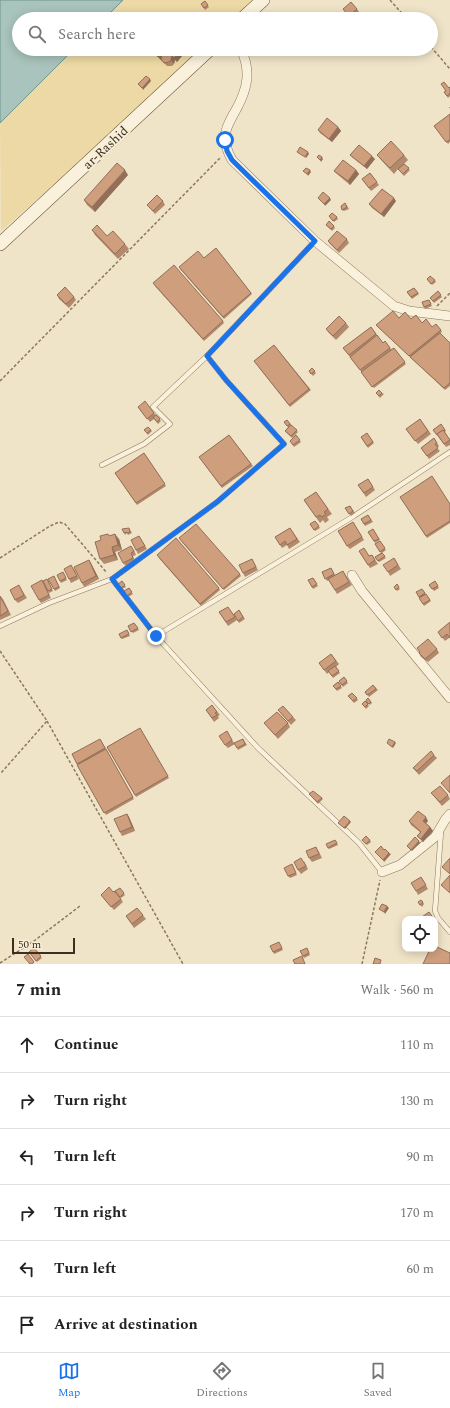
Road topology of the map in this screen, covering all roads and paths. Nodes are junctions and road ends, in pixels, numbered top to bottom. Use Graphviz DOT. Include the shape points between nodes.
graph roads {
  1 [pos="263,0"];
  2 [pos="390,0"];
  3 [pos="250,12"];
  4 [pos="400,12"];
  5 [pos="438,55"];
  6 [pos="202,56"];
  7 [pos="244,56"];
  8 [pos="450,69"];
  9 [pos="227,151"];
  10 [pos="315,241"];
  11 [pos="0,244"];
  12 [pos="450,293"];
  13 [pos="429,313"];
  14 [pos="450,316"];
  15 [pos="207,356"];
  16 [pos="0,381"];
  17 [pos="450,452"];
  18 [pos="102,465"];
  19 [pos="0,558"];
  20 [pos="352,575"];
  21 [pos="112,579"];
  22 [pos="0,626"];
  23 [pos="156,636"];
  24 [pos="0,651"];
  25 [pos="450,698"];
  26 [pos="48,721"];
  27 [pos="0,774"];
  28 [pos="450,814"];
  29 [pos="441,827"];
  30 [pos="382,872"];
  31 [pos="80,906"];
  32 [pos="450,932"];
  33 [pos="0,964"];
  34 [pos="183,964"];
  35 [pos="362,964"];
  1 -- 3 [label="main road"];
  2 -- 4 [label="path"];
  5 -- 8 [label="path"];
  6 -- 11 [label="main road, ar-Rashid"];
  7 -- 9 [label="street" via="246,83 225,132"];
  9 -- 10 [label="street" via="232,160"];
  9 -- 16 [label="path"];
  10 -- 13 [label="street" via="394,306"];
  10 -- 15 [label="lane"];
  12 -- 13 [label="path"];
  13 -- 14 [label="street"];
  15 -- 18 [label="lane" via="153,407 170,424 144,444"];
  15 -- 21 [label="lane" via="284,444 217,502"];
  17 -- 23 [label="lane" via="354,516"];
  19 -- 21 [label="path" via="59,522 65,524"];
  20 -- 25 [label="street" via="362,591"];
  21 -- 22 [label="lane" via="49,603"];
  21 -- 23 [label="lane"];
  23 -- 30 [label="lane" via="258,748 359,843"];
  24 -- 26 [label="path"];
  26 -- 27 [label="path"];
  26 -- 34 [label="path"];
  28 -- 29 [label="street"];
  29 -- 30 [label="street" via="435,837 400,865"];
  29 -- 32 [label="lane" via="435,911"];
  30 -- 35 [label="path"];
  31 -- 33 [label="path"];
}
